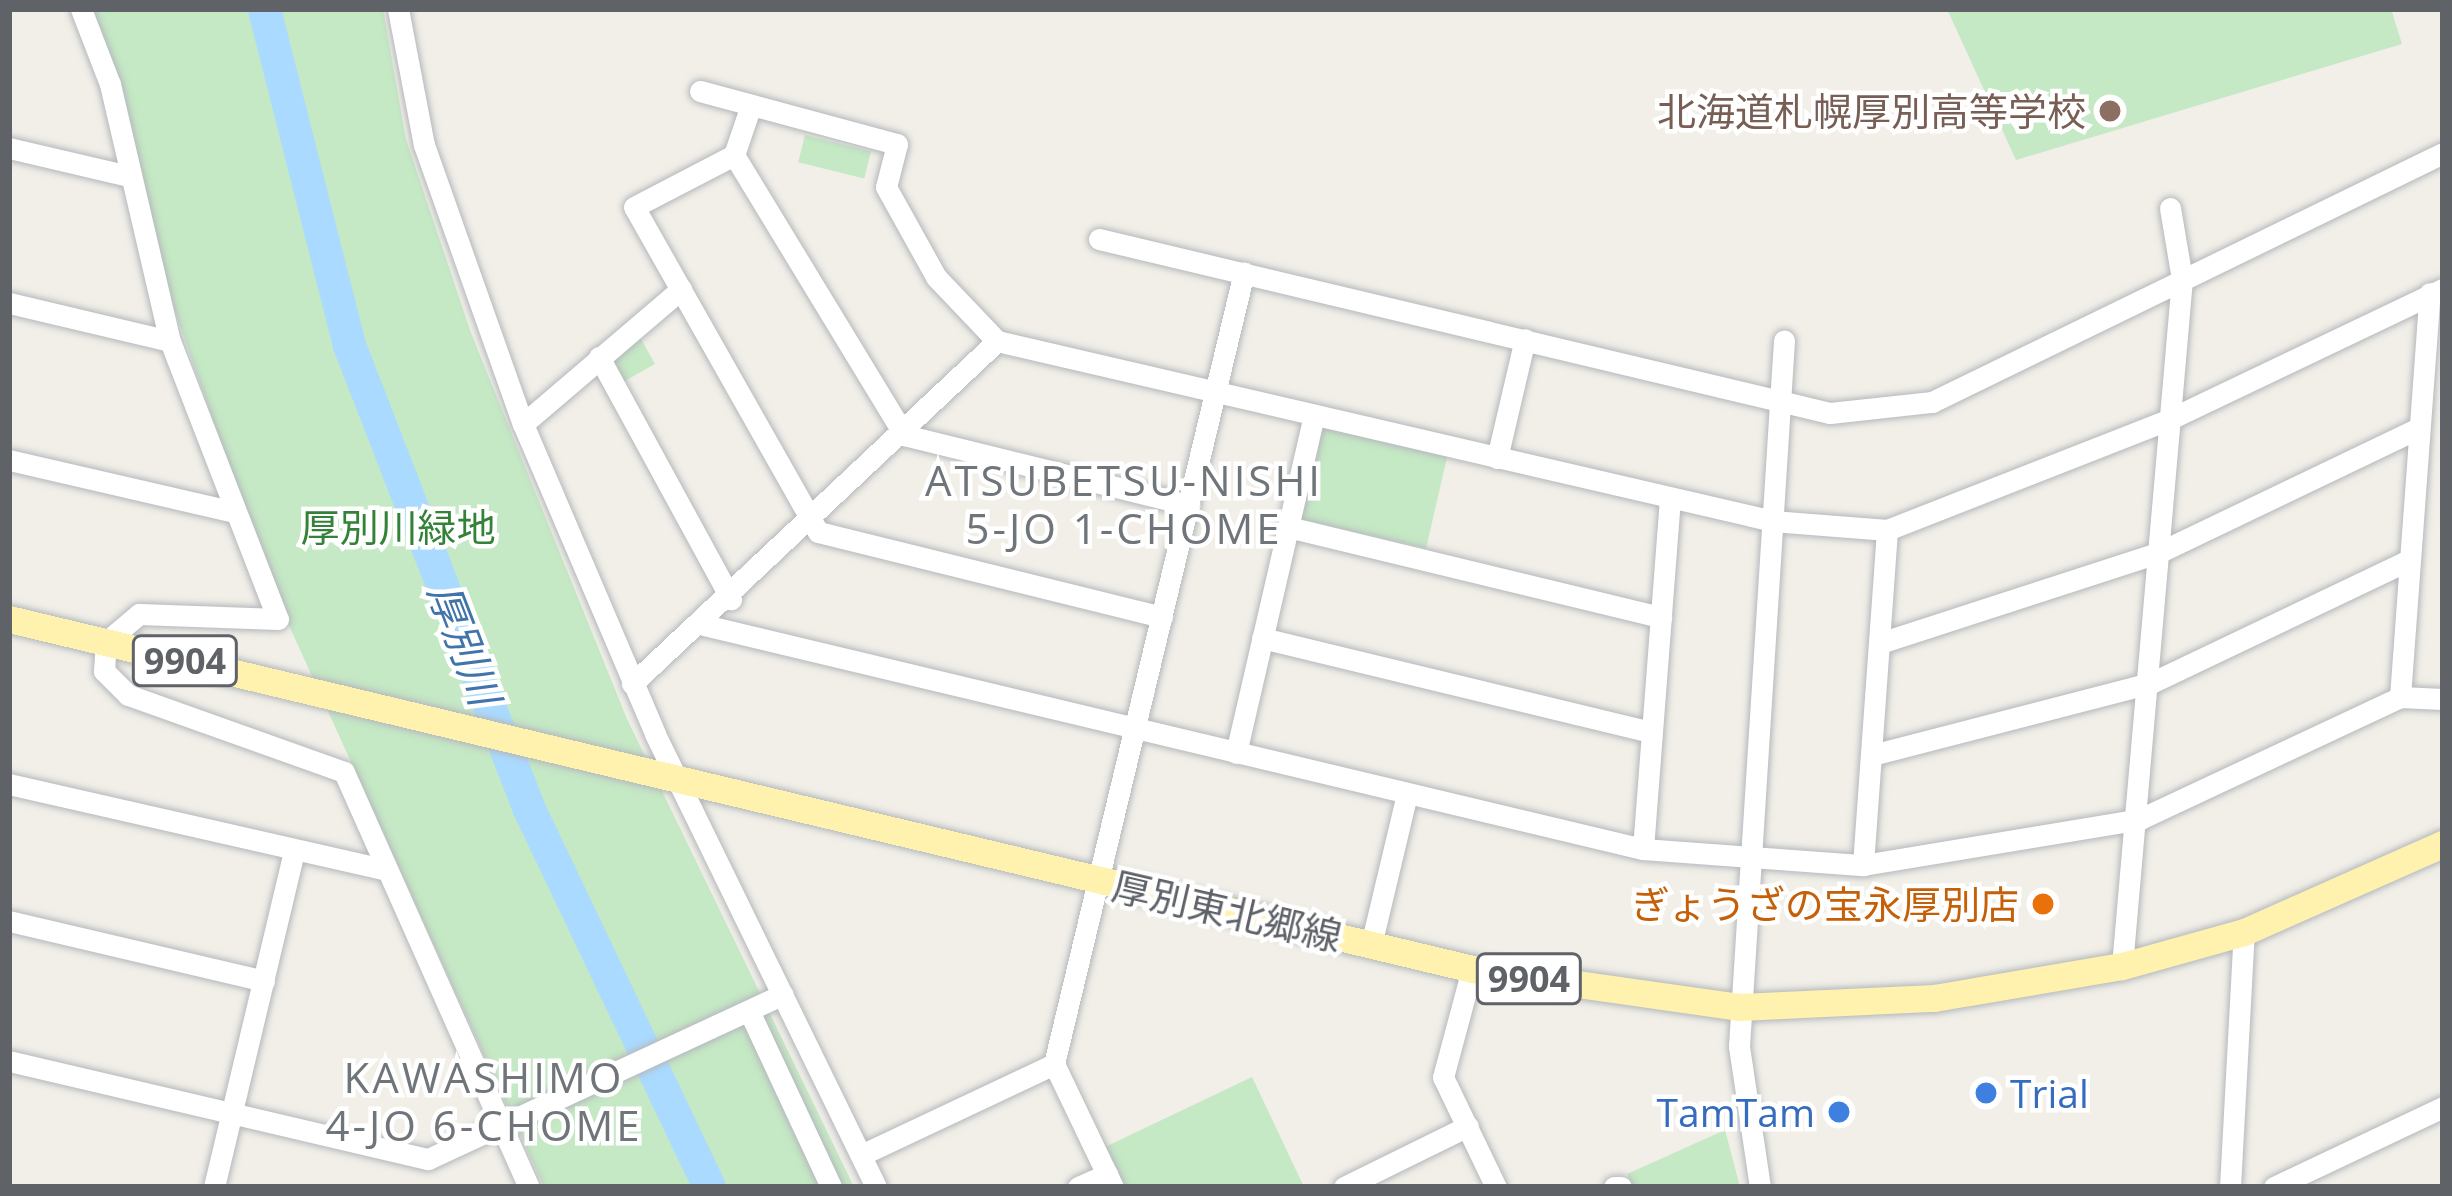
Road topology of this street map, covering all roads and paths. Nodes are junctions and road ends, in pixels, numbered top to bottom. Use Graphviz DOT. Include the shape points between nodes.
graph roads {
  1 [pos="81,9"];
  2 [pos="398,9"];
  3 [pos="700,91"];
  4 [pos="751,105"];
  5 [pos="9,148"];
  6 [pos="2443,153"];
  7 [pos="734,154"];
  8 [pos="124,176"];
  9 [pos="2170,208"];
  10 [pos="1099,239"];
  11 [pos="1244,272"];
  12 [pos="2182,279"];
  13 [pos="681,289"];
  14 [pos="2436,291"];
  15 [pos="9,303"];
  16 [pos="1525,339"];
  17 [pos="1784,340"];
  18 [pos="170,341"];
  19 [pos="997,341"];
  20 [pos="599,357"];
  21 [pos="1216,393"];
  22 [pos="1782,400"];
  23 [pos="1314,415"];
  24 [pos="2170,419"];
  25 [pos="523,424"];
  26 [pos="2417,429"];
  27 [pos="904,435"];
  28 [pos="1497,458"];
  29 [pos="9,460"];
  30 [pos="1670,499"];
  31 [pos="1190,505"];
  32 [pos="235,512"];
  33 [pos="1773,521"];
  34 [pos="812,522"];
  35 [pos="1288,527"];
  36 [pos="1887,530"];
  37 [pos="2160,552"];
  38 [pos="2407,561"];
  39 [pos="731,599"];
  40 [pos="1162,617"];
  41 [pos="1661,617"];
  42 [pos="9,619"];
  43 [pos="704,625"];
  44 [pos="1262,638"];
  45 [pos="106,642"];
  46 [pos="1880,643"];
  47 [pos="2151,683"];
  48 [pos="632,684"];
  49 [pos="2400,697"];
  50 [pos="2443,699"];
  51 [pos="1133,730"];
  52 [pos="1652,732"];
  53 [pos="1236,753"];
  54 [pos="1872,754"];
  55 [pos="681,780"];
  56 [pos="9,784"];
  57 [pos="1407,794"];
  58 [pos="2140,819"];
  59 [pos="2443,844"];
  60 [pos="1643,849"];
  61 [pos="294,850"];
  62 [pos="1753,858"];
  63 [pos="1863,865"];
  64 [pos="382,869"];
  65 [pos="1097,880"];
  66 [pos="9,921"];
  67 [pos="2244,932"];
  68 [pos="1371,945"];
  69 [pos="2122,966"];
  70 [pos="1472,969"];
  71 [pos="264,981"];
  72 [pos="783,994"];
  73 [pos="1741,1007"];
  74 [pos="741,1017"];
  75 [pos="9,1061"];
  76 [pos="1054,1064"];
  77 [pos="2443,1107"];
  78 [pos="232,1116"];
  79 [pos="1468,1126"];
  80 [pos="502,1130"];
  81 [pos="861,1155"];
  82 [pos="1110,1180"];
  83 [pos="214,1187"];
  84 [pos="529,1187"];
  85 [pos="831,1187"];
  86 [pos="876,1187"];
  87 [pos="1078,1187"];
  88 [pos="1344,1187"];
  89 [pos="1496,1187"];
  90 [pos="1760,1187"];
  91 [pos="2230,1187"];
  92 [pos="2274,1187"];
  1 -- 8 [label="street" via="110,85"];
  2 -- 25 [label="street" via="424,145"];
  3 -- 4 [label="street"];
  4 -- 7 [label="street"];
  4 -- 19 [label="street" via="897,144 886,187 936,277"];
  5 -- 8 [label="street"];
  6 -- 12 [label="street"];
  7 -- 13 [label="street" via="634,207"];
  7 -- 27 [label="street"];
  8 -- 18 [label="street"];
  9 -- 12 [label="street"];
  10 -- 11 [label="street"];
  11 -- 16 [label="street"];
  11 -- 21 [label="street"];
  12 -- 22 [label="street" via="1932,402 1831,413"];
  12 -- 24 [label="street"];
  13 -- 20 [label="street"];
  13 -- 34 [label="street"];
  14 -- 24 [label="street"];
  14 -- 26 [label="street"];
  15 -- 18 [label="street"];
  16 -- 22 [label="street"];
  16 -- 28 [label="street"];
  17 -- 22 [label="street"];
  18 -- 32 [label="street"];
  19 -- 21 [label="street"];
  19 -- 27 [label="street"];
  20 -- 25 [label="street"];
  20 -- 39 [label="street"];
  21 -- 23 [label="street"];
  21 -- 31 [label="street"];
  22 -- 33 [label="street"];
  23 -- 28 [label="street"];
  23 -- 35 [label="street"];
  24 -- 36 [label="street"];
  24 -- 37 [label="street"];
  25 -- 48 [label="street"];
  26 -- 37 [label="street"];
  26 -- 38 [label="street"];
  27 -- 31 [label="street"];
  27 -- 34 [label="street"];
  28 -- 30 [label="street"];
  29 -- 32 [label="street"];
  30 -- 33 [label="street"];
  30 -- 41 [label="street"];
  31 -- 40 [label="street"];
  32 -- 45 [label="street" via="278,619 139,614"];
  33 -- 36 [label="street"];
  33 -- 62 [label="street"];
  34 -- 39 [label="street"];
  34 -- 40 [label="street" via="818,532"];
  35 -- 41 [label="street"];
  35 -- 44 [label="street"];
  36 -- 46 [label="street"];
  37 -- 46 [label="street"];
  37 -- 47 [label="street"];
  38 -- 47 [label="street"];
  38 -- 49 [label="street"];
  39 -- 43 [label="street"];
  40 -- 51 [label="street"];
  41 -- 52 [label="street"];
  42 -- 45 [label="main road, 厚別東北郷線 / 9904"];
  43 -- 48 [label="street"];
  43 -- 51 [label="street"];
  44 -- 52 [label="street"];
  44 -- 53 [label="street"];
  45 -- 55 [label="main road, 厚別東北郷線 / 9904"];
  45 -- 64 [label="street" via="104,671 128,695 344,772"];
  46 -- 54 [label="street"];
  47 -- 54 [label="street"];
  47 -- 58 [label="street"];
  48 -- 55 [label="street"];
  49 -- 50 [label="street"];
  49 -- 58 [label="street"];
  51 -- 53 [label="street"];
  51 -- 65 [label="street"];
  52 -- 60 [label="street"];
  53 -- 57 [label="street"];
  54 -- 63 [label="street"];
  55 -- 65 [label="main road, 厚別東北郷線 / 9904"];
  55 -- 72 [label="street"];
  56 -- 61 [label="street"];
  57 -- 60 [label="street"];
  57 -- 68 [label="street"];
  58 -- 63 [label="street"];
  58 -- 69 [label="street"];
  59 -- 67 [label="main road, 厚別東北郷線 / 9904"];
  60 -- 62 [label="street"];
  61 -- 64 [label="street"];
  61 -- 71 [label="street"];
  62 -- 63 [label="street"];
  62 -- 73 [label="street"];
  64 -- 80 [label="street"];
  65 -- 68 [label="main road, 厚別東北郷線 / 9904"];
  65 -- 76 [label="street"];
  66 -- 71 [label="street"];
  67 -- 69 [label="main road, 厚別東北郷線 / 9904"];
  67 -- 91 [label="street"];
  68 -- 70 [label="main road, 厚別東北郷線 / 9904"];
  69 -- 73 [label="main road, 厚別東北郷線 / 9904" via="1934,998"];
  70 -- 73 [label="main road, 厚別東北郷線 / 9904"];
  70 -- 79 [label="street" via="1443,1077"];
  71 -- 78 [label="street"];
  72 -- 74 [label="street"];
  72 -- 81 [label="street"];
  73 -- 90 [label="street" via="1740,1086"];
  74 -- 80 [label="street"];
  74 -- 85 [label="street"];
  75 -- 78 [label="street"];
  76 -- 81 [label="street"];
  76 -- 82 [label="street"];
  77 -- 92 [label="street"];
  78 -- 80 [label="street" via="417,1159"];
  78 -- 83 [label="street"];
  79 -- 88 [label="street"];
  79 -- 89 [label="street"];
  80 -- 84 [label="street"];
  81 -- 86 [label="street"];
  82 -- 87 [label="street"];
}
